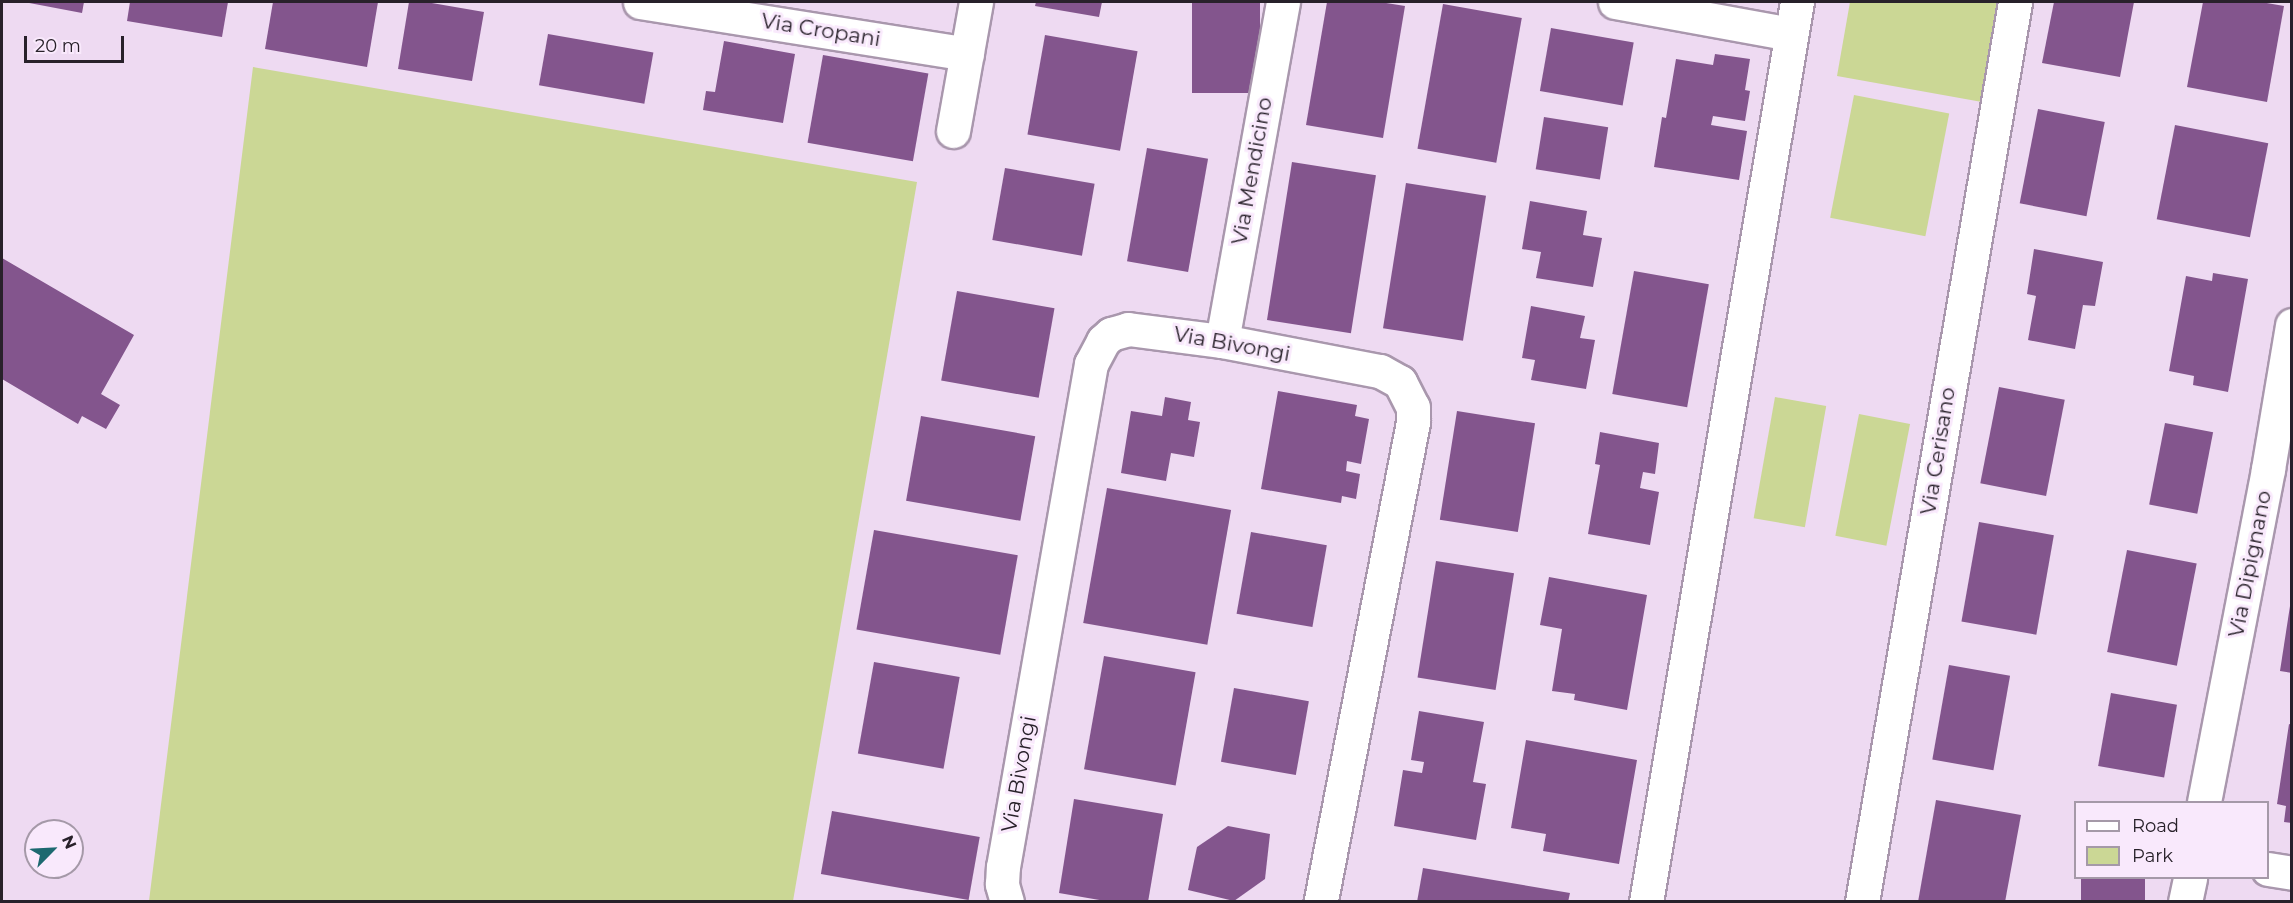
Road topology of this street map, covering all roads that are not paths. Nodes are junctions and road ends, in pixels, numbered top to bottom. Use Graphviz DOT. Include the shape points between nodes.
graph roads {
  1 [pos="640,2"];
  2 [pos="976,2"];
  3 [pos="1283,2"];
  4 [pos="1615,2"];
  5 [pos="1797,2"];
  6 [pos="2015,2"];
  7 [pos="1791,34"];
  8 [pos="967,54"];
  9 [pos="953,131"];
  10 [pos="2292,325"];
  11 [pos="1222,341"];
  12 [pos="2204,801"];
  13 [pos="2269,869"];
  14 [pos="2292,873"];
  15 [pos="2190,879"];
  16 [pos="1007,902"];
  17 [pos="1321,902"];
  18 [pos="1646,902"];
  19 [pos="1862,902"];
  20 [pos="2185,902"];
  1 -- 8 [label="street, Via Cropani"];
  2 -- 8 [label="street"];
  3 -- 11 [label="street, Via Mendicino"];
  4 -- 7 [label="street"];
  5 -- 7 [label="street"];
  6 -- 19 [label="street, Via Cerisano"];
  7 -- 18 [label="street"];
  8 -- 9 [label="street"];
  10 -- 12 [label="street, Via Dipignano"];
  11 -- 16 [label="street, Via Bivongi" via="1128,329 1111,334 1094,357 1003,867"];
  11 -- 17 [label="street, Via Bivongi" via="1388,373 1400,382 1413,407"];
  13 -- 14 [label="street"];
  15 -- 20 [label="street"];
}
